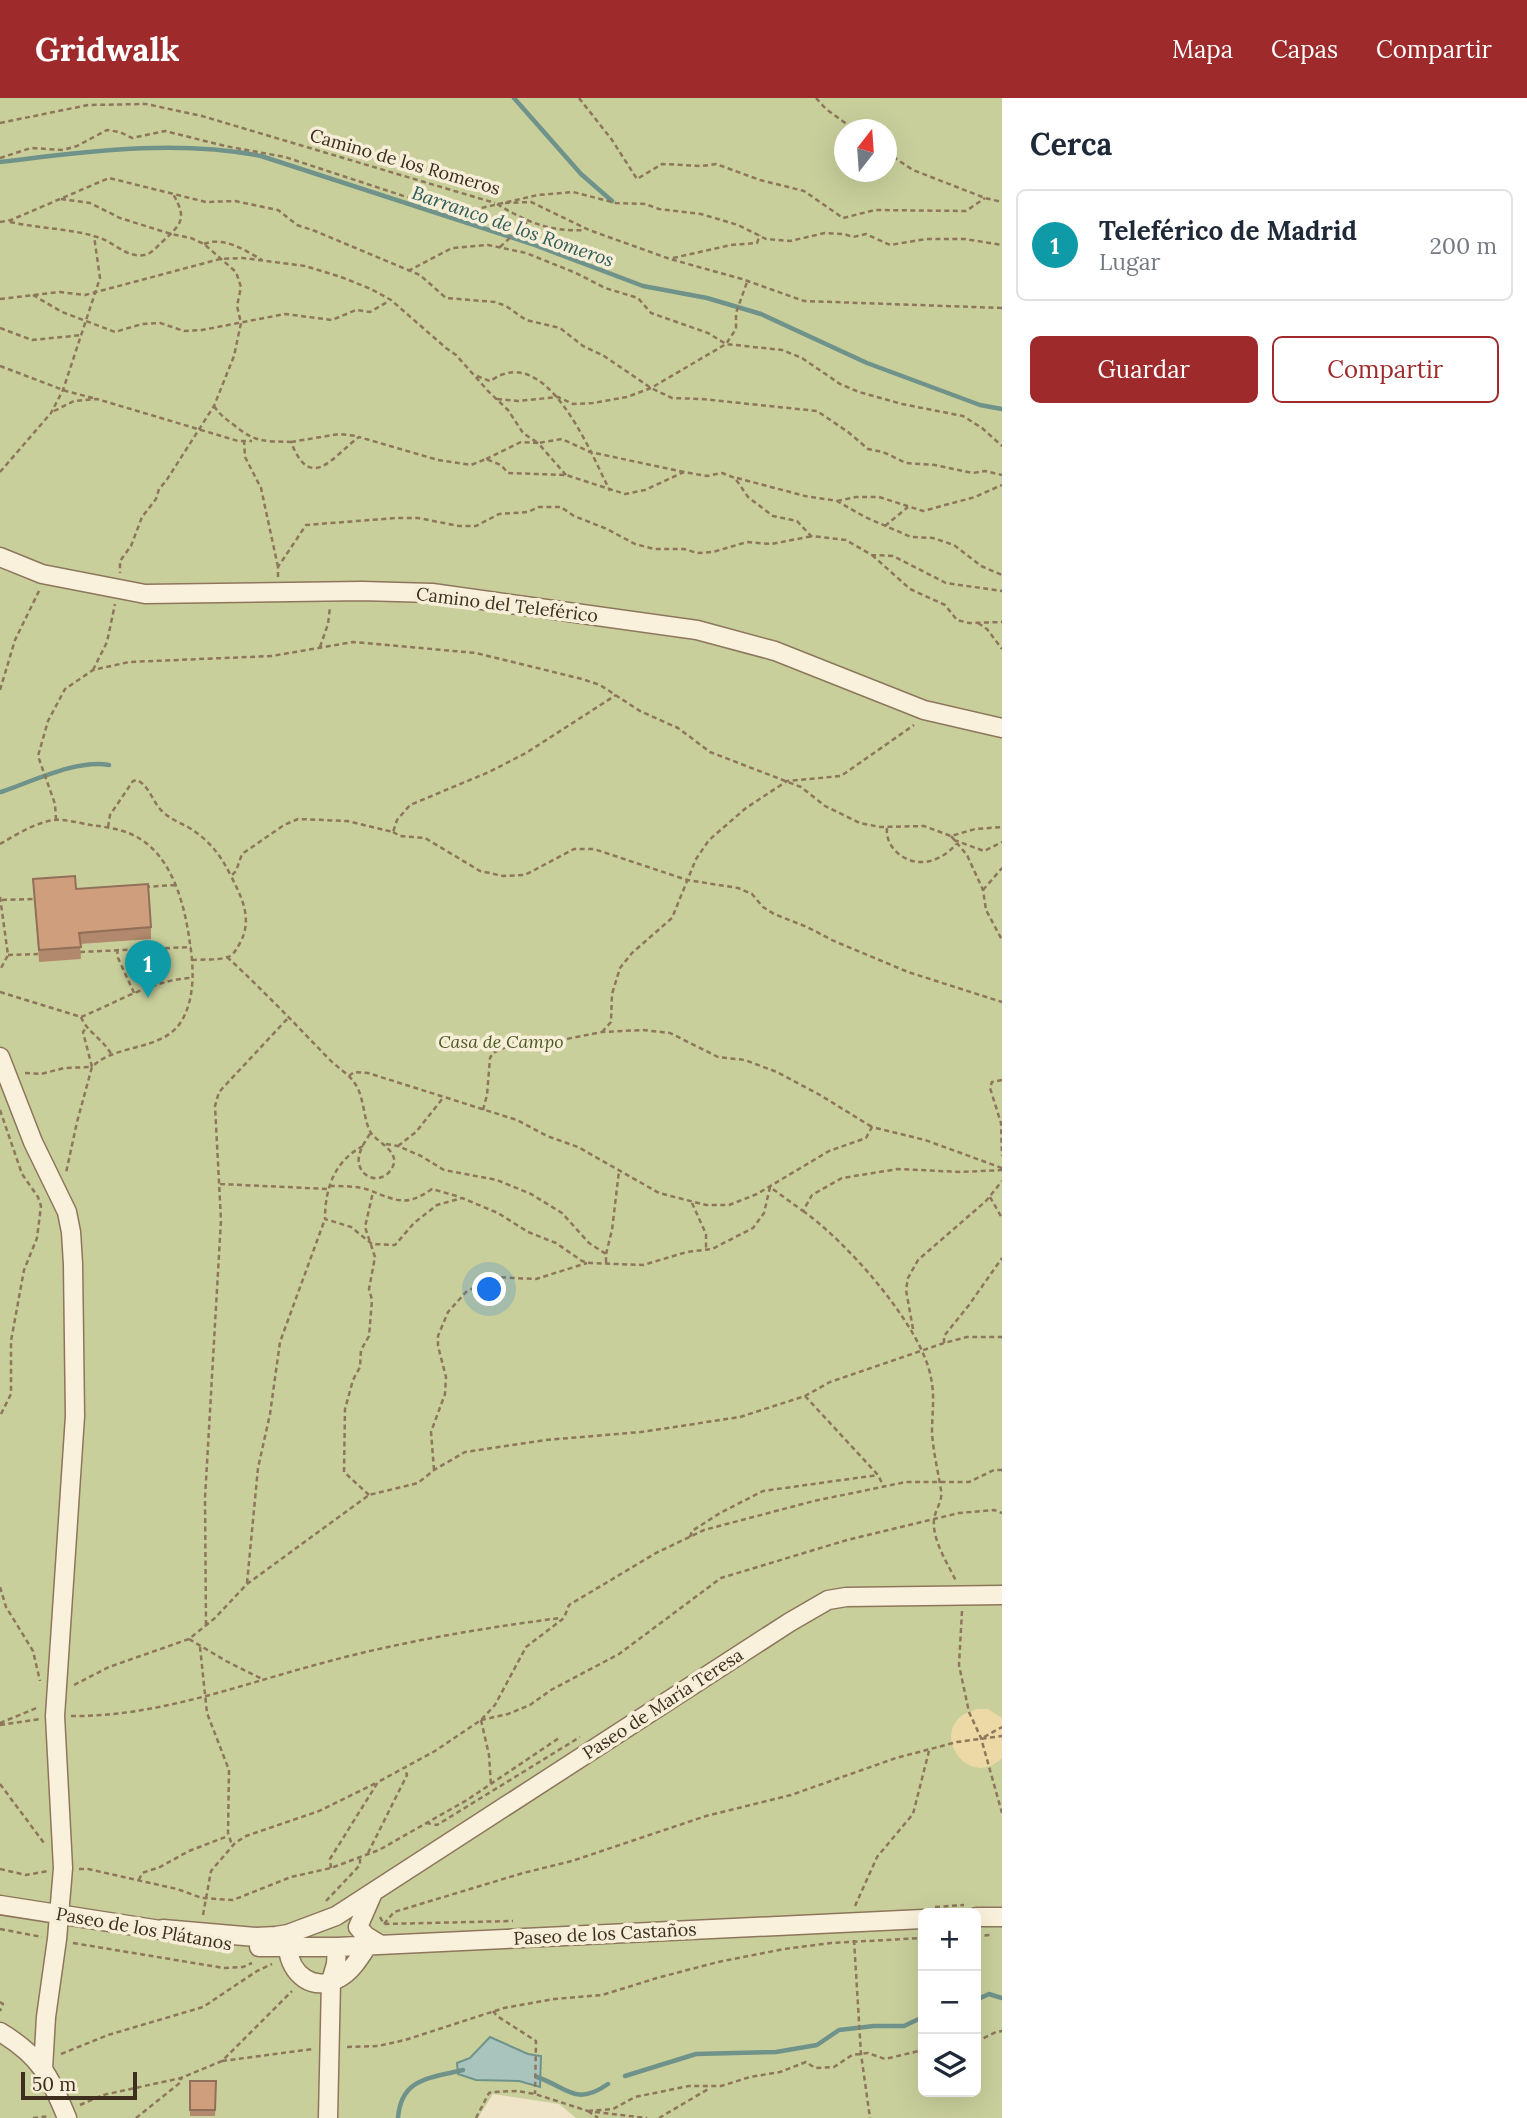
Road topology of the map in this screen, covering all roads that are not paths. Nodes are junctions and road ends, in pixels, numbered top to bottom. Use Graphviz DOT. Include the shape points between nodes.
graph roads {
  1 [pos="0,557"];
  2 [pos="1002,728"];
  3 [pos="3,1066"];
  4 [pos="1002,1595"];
  5 [pos="375,1903"];
  6 [pos="0,1905"];
  7 [pos="354,1906"];
  8 [pos="59,1914"];
  9 [pos="981,1917"];
  10 [pos="1002,1917"];
  11 [pos="918,1919"];
  12 [pos="163,1929"];
  13 [pos="377,1944"];
  14 [pos="338,1946"];
  15 [pos="288,1947"];
  16 [pos="331,1981"];
  17 [pos="46,2018"];
  18 [pos="0,2032"];
  19 [pos="27,2050"];
  20 [pos="44,2063"];
  21 [pos="328,2112"];
  22 [pos="65,2115"];
  1 -- 2 [label="street, Camino del Teleférico" via="43,574 145,594 432,593 697,630 775,651 924,709"];
  3 -- 8 [label="street" via="67,1212 71,1232 75,1416 53,1704 63,1868"];
  4 -- 5 [label="street, Paseo de María Teresa" via="828,1600"];
  5 -- 7 [label="street, Paseo de María Teresa"];
  5 -- 13 [label="street" via="358,1927"];
  6 -- 8 [label="street, Paseo de los Plátanos"];
  7 -- 14 [label="street"];
  7 -- 15 [label="street, Paseo de María Teresa" via="312,1926"];
  8 -- 12 [label="street, Paseo de los Plátanos"];
  8 -- 17 [label="street"];
  9 -- 10 [label="street"];
  11 -- 13 [label="street, Paseo de los Castaños"];
  12 -- 15 [label="street" via="256,1937"];
  12 -- 15 [label="street, Paseo de los Plátanos" via="196,1939"];
  13 -- 14 [label="street, Paseo de los Castaños"];
  13 -- 16 [label="street"];
  14 -- 15 [label="street, Paseo de los Castaños"];
  14 -- 16 [label="street"];
  15 -- 16 [label="street" via="293,1969 304,1979"];
  16 -- 21 [label="street"];
  17 -- 19 [label="street"];
  17 -- 20 [label="street"];
  18 -- 19 [label="street"];
  19 -- 20 [label="street"];
  20 -- 22 [label="street"];
}
